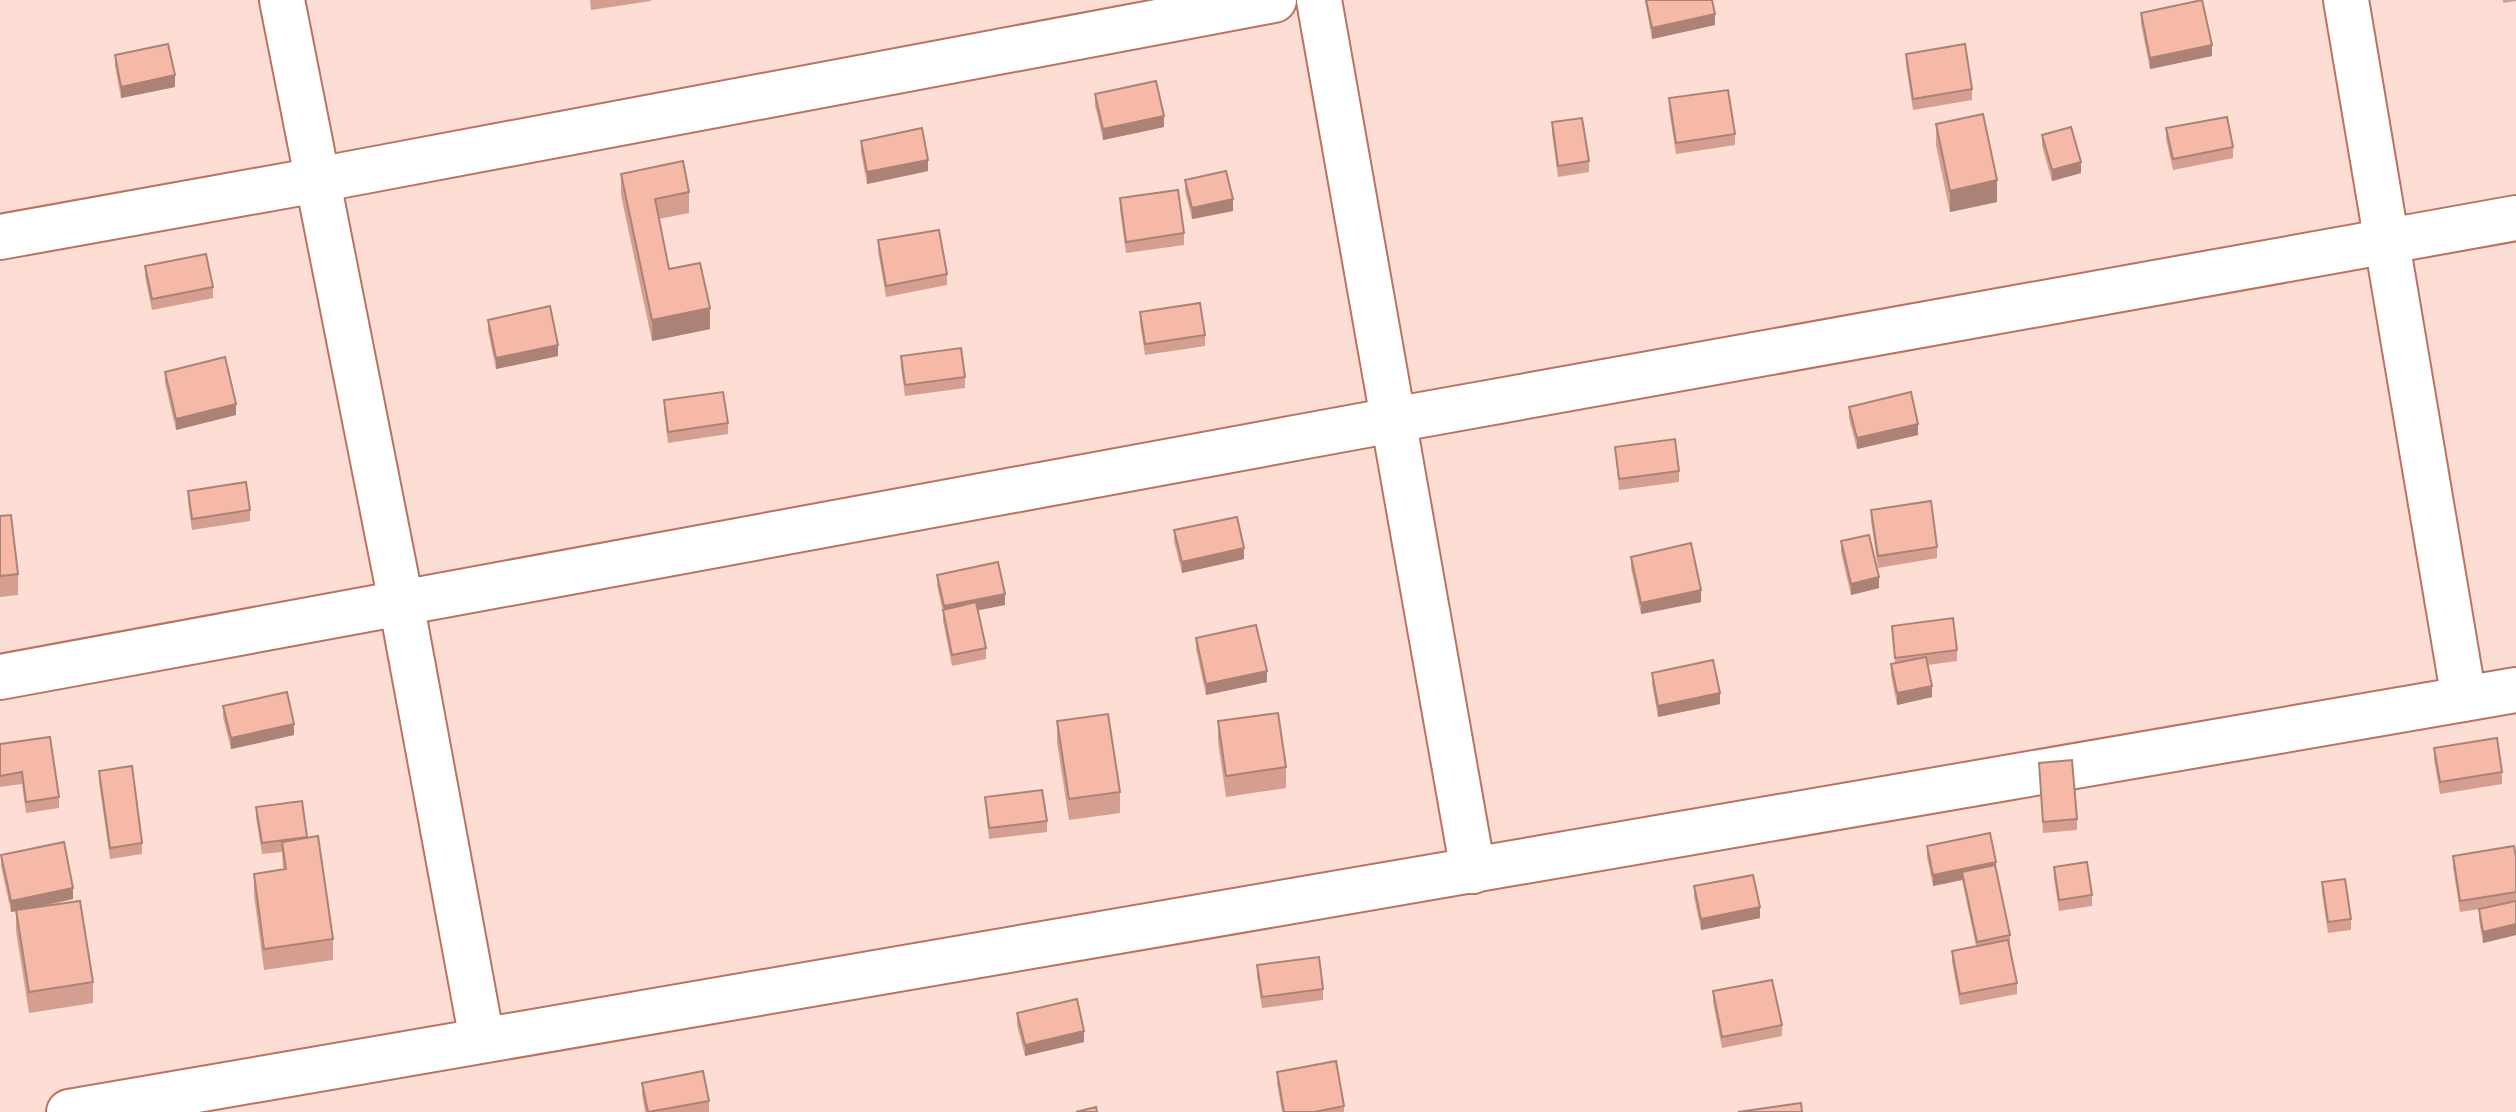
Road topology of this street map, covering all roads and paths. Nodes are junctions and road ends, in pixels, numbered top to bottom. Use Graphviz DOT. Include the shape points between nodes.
graph roads {
  1 [pos="282,0"];
  2 [pos="1274,0"];
  3 [pos="1319,0"];
  4 [pos="2346,0"];
  5 [pos="317,180"];
  6 [pos="2516,218"];
  7 [pos="0,237"];
  8 [pos="2387,241"];
  9 [pos="1393,420"];
  10 [pos="401,602"];
  11 [pos="0,677"];
  12 [pos="2516,690"];
  13 [pos="2464,699"];
  14 [pos="1473,871"];
  15 [pos="482,1040"];
  16 [pos="69,1112"];
  1 -- 5 [label="street"];
  2 -- 5 [label="street"];
  3 -- 9 [label="street"];
  4 -- 8 [label="street"];
  5 -- 7 [label="street"];
  5 -- 10 [label="street"];
  6 -- 8 [label="street"];
  8 -- 9 [label="street"];
  8 -- 13 [label="street"];
  9 -- 10 [label="street"];
  9 -- 14 [label="street"];
  10 -- 11 [label="street"];
  10 -- 15 [label="street"];
  12 -- 13 [label="street"];
  13 -- 14 [label="street"];
  14 -- 15 [label="street"];
  15 -- 16 [label="street"];
}
